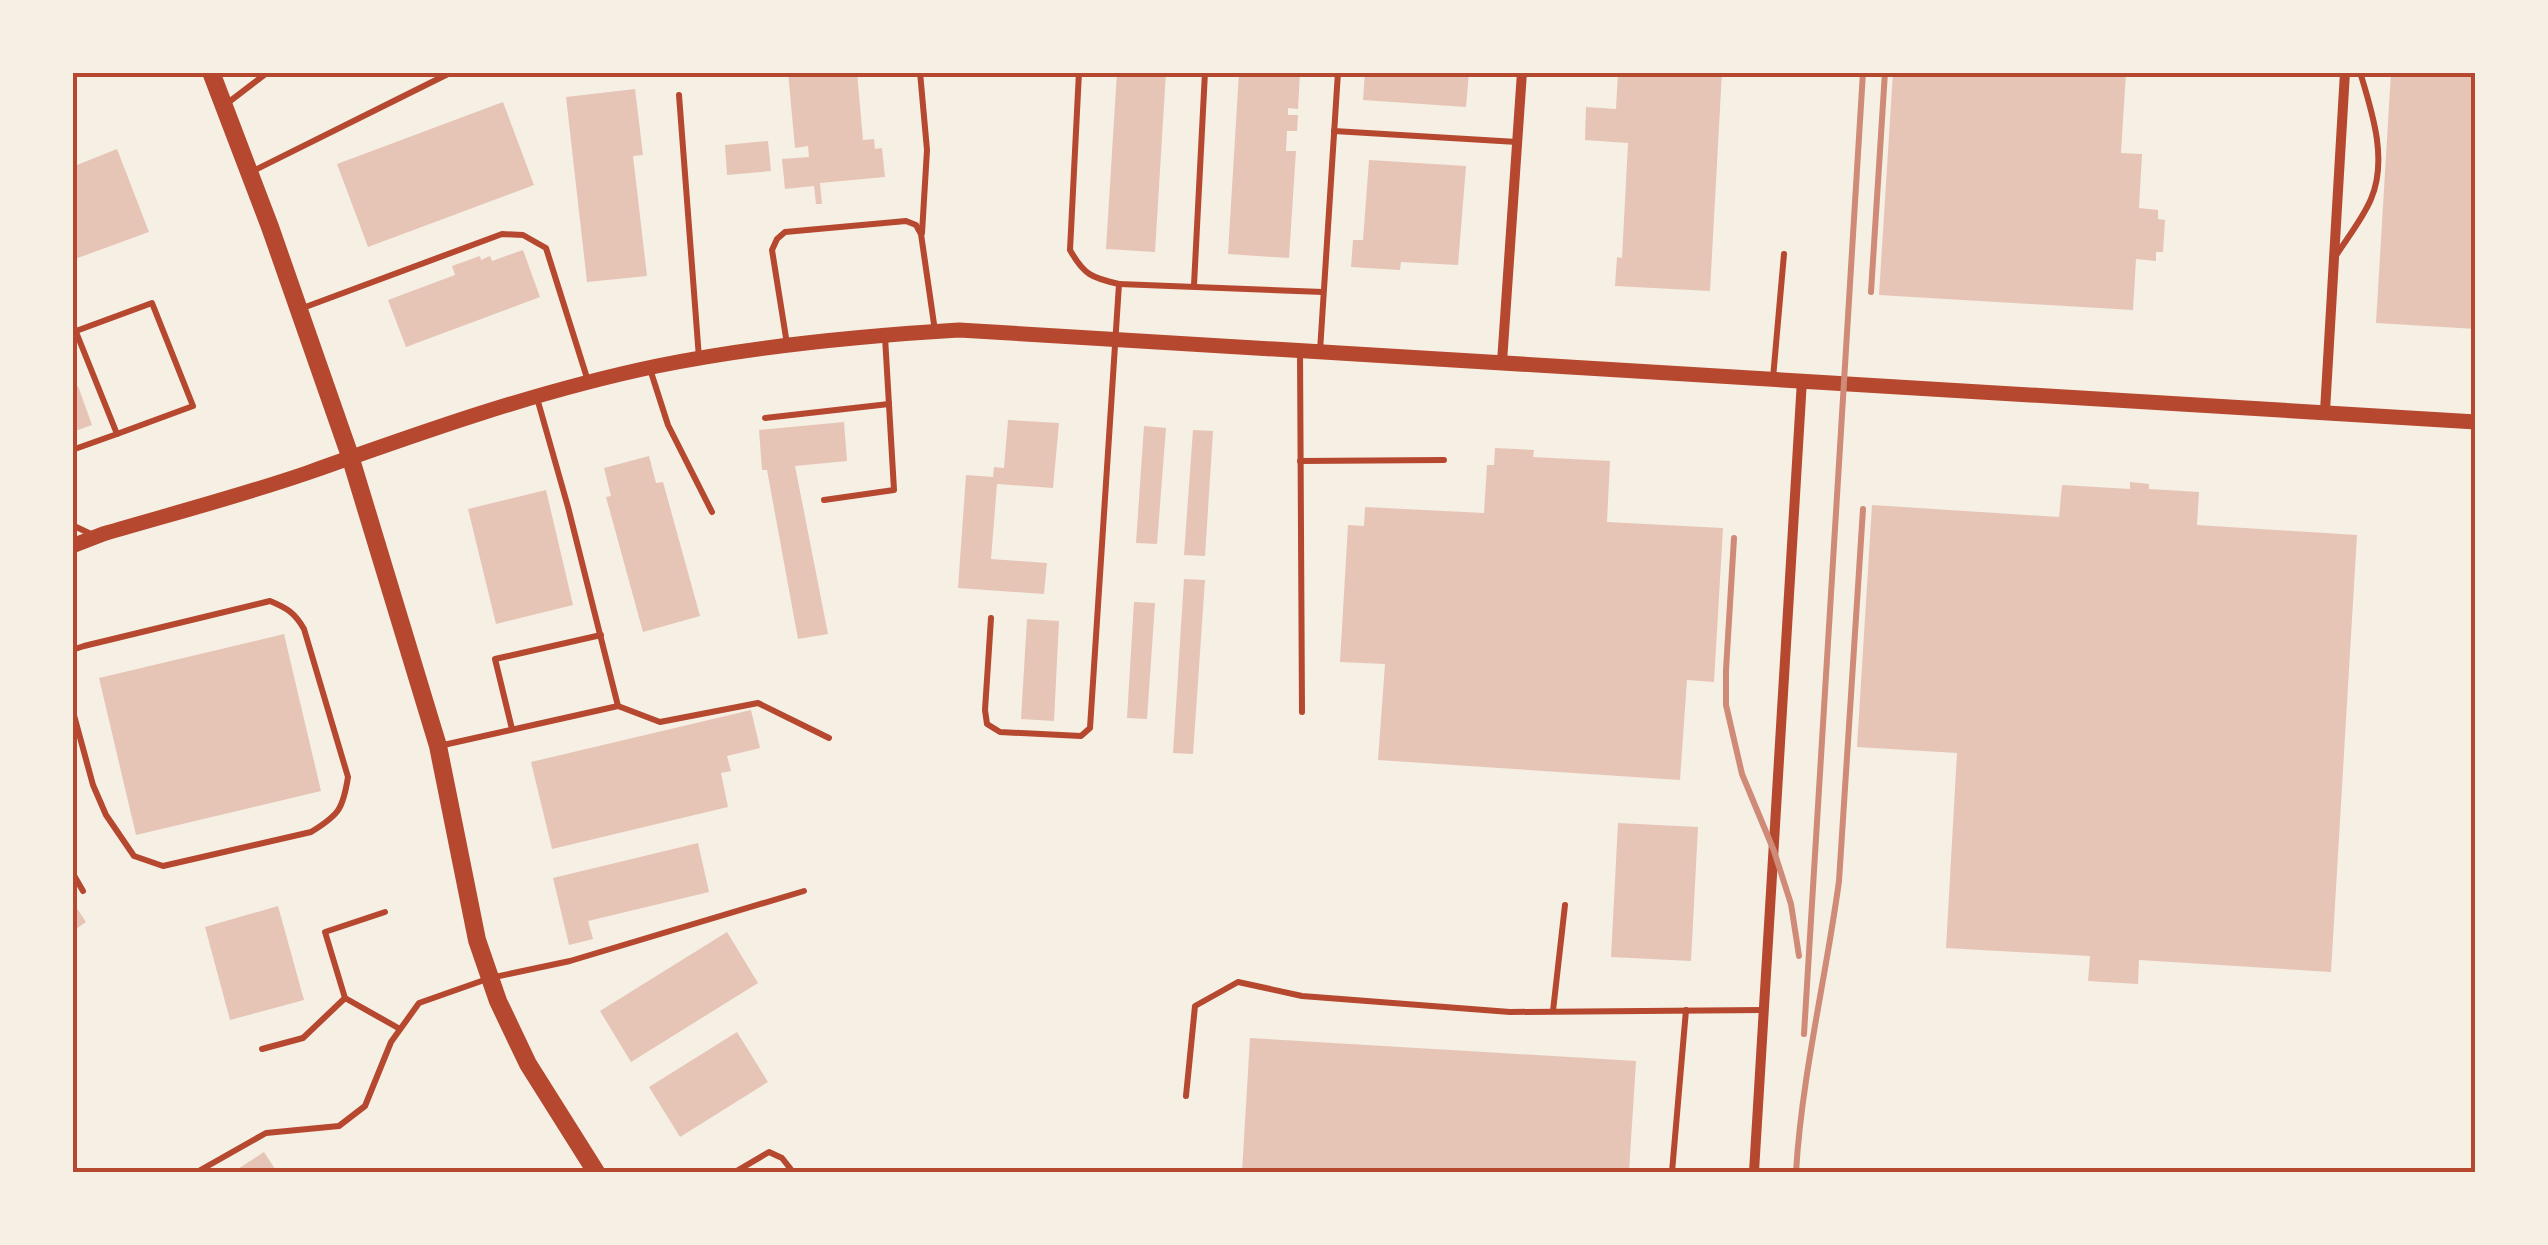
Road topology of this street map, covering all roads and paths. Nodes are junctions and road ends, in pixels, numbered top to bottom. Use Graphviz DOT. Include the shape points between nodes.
graph roads {
  1 [pos="211,72"];
  2 [pos="268,72"];
  3 [pos="452,72"];
  4 [pos="920,72"];
  5 [pos="1079,72"];
  6 [pos="1205,72"];
  7 [pos="1338,72"];
  8 [pos="1522,72"];
  9 [pos="2344,72"];
  10 [pos="2360,72"];
  11 [pos="678,95"];
  12 [pos="224,106"];
  13 [pos="1334,131"];
  14 [pos="1517,142"];
  15 [pos="249,173"];
  16 [pos="922,234"];
  17 [pos="1784,254"];
  18 [pos="2334,260"];
  19 [pos="1119,284"];
  20 [pos="1194,285"];
  21 [pos="1323,292"];
  22 [pos="299,309"];
  23 [pos="72,322"];
  24 [pos="76,331"];
  25 [pos="935,332"];
  26 [pos="885,335"];
  27 [pos="1115,339"];
  28 [pos="787,347"];
  29 [pos="1300,350"];
  30 [pos="1320,351"];
  31 [pos="699,359"];
  32 [pos="1502,362"];
  33 [pos="649,368"];
  34 [pos="1772,378"];
  35 [pos="1802,380"];
  36 [pos="589,382"];
  37 [pos="537,397"];
  38 [pos="889,404"];
  39 [pos="2325,412"];
  40 [pos="765,418"];
  41 [pos="2476,422"];
  42 [pos="117,434"];
  43 [pos="72,450"];
  44 [pos="350,456"];
  45 [pos="1444,460"];
  46 [pos="1300,461"];
  47 [pos="824,500"];
  48 [pos="712,512"];
  49 [pos="72,525"];
  50 [pos="96,537"];
  51 [pos="72,546"];
  52 [pos="991,618"];
  53 [pos="600,635"];
  54 [pos="72,650"];
  55 [pos="618,706"];
  56 [pos="72,708"];
  57 [pos="1302,712"];
  58 [pos="512,729"];
  59 [pos="830,738"];
  60 [pos="438,746"];
  61 [pos="72,872"];
  62 [pos="83,890"];
  63 [pos="804,891"];
  64 [pos="1565,905"];
  65 [pos="385,912"];
  66 [pos="490,978"];
  67 [pos="345,998"];
  68 [pos="1686,1010"];
  69 [pos="1764,1010"];
  70 [pos="1553,1012"];
  71 [pos="400,1029"];
  72 [pos="262,1049"];
  73 [pos="1186,1096"];
  74 [pos="197,1172"];
  75 [pos="596,1172"];
  76 [pos="735,1172"];
  77 [pos="794,1172"];
  78 [pos="1672,1172"];
  79 [pos="1754,1172"];
  1 -- 12 [label="main road"];
  2 -- 12 [label="lane"];
  3 -- 15 [label="lane"];
  4 -- 16 [label="lane" via="927,150"];
  5 -- 19 [label="lane" via="1070,250 1080,268"];
  6 -- 20 [label="lane"];
  7 -- 13 [label="lane"];
  8 -- 14 [label="street"];
  9 -- 18 [label="street"];
  10 -- 18 [label="lane" via="2377,137 2377,182"];
  11 -- 31 [label="lane"];
  12 -- 15 [label="main road"];
  13 -- 14 [label="lane"];
  13 -- 21 [label="lane"];
  14 -- 32 [label="street"];
  15 -- 22 [label="main road"];
  16 -- 25 [label="lane"];
  16 -- 28 [label="lane" via="906,222 786,232 777,239 772,250"];
  17 -- 34 [label="lane"];
  18 -- 39 [label="street"];
  19 -- 20 [label="lane"];
  19 -- 27 [label="lane"];
  20 -- 21 [label="lane"];
  21 -- 30 [label="lane"];
  22 -- 36 [label="lane" via="502,234 523,235 546,248"];
  22 -- 44 [label="main road"];
  23 -- 24 [label="lane"];
  24 -- 42 [label="lane"];
  24 -- 42 [label="lane" via="152,303 193,406"];
  25 -- 26 [label="street"];
  25 -- 27 [label="street"];
  26 -- 28 [label="street"];
  26 -- 38 [label="lane"];
  27 -- 29 [label="street"];
  27 -- 52 [label="lane" via="1090,728 1081,736 1000,732 987,724"];
  28 -- 31 [label="street"];
  29 -- 30 [label="street"];
  29 -- 46 [label="lane"];
  30 -- 32 [label="street"];
  31 -- 33 [label="street"];
  32 -- 34 [label="street"];
  33 -- 36 [label="street"];
  33 -- 48 [label="lane" via="668,425"];
  34 -- 35 [label="street"];
  35 -- 39 [label="street"];
  35 -- 69 [label="street"];
  36 -- 37 [label="street"];
  37 -- 44 [label="street"];
  37 -- 53 [label="lane"];
  38 -- 40 [label="lane"];
  38 -- 47 [label="lane" via="894,490"];
  39 -- 41 [label="street"];
  42 -- 43 [label="lane"];
  44 -- 50 [label="street"];
  44 -- 60 [label="main road"];
  45 -- 46 [label="lane"];
  46 -- 57 [label="lane"];
  49 -- 50 [label="lane"];
  50 -- 51 [label="street"];
  53 -- 55 [label="lane"];
  53 -- 58 [label="lane" via="495,658"];
  54 -- 56 [label="lane" via="270,601 284,607 304,629 348,777 344,802 311,832 164,866 134,856 93,785"];
  55 -- 58 [label="lane"];
  55 -- 59 [label="lane" via="660,722 758,703"];
  58 -- 60 [label="lane"];
  60 -- 66 [label="main road"];
  61 -- 62 [label="lane"];
  63 -- 66 [label="lane"];
  64 -- 70 [label="lane"];
  65 -- 67 [label="lane" via="325,932"];
  66 -- 71 [label="lane" via="419,1003"];
  66 -- 75 [label="main road" via="528,1064"];
  67 -- 71 [label="lane"];
  67 -- 72 [label="lane" via="303,1038"];
  68 -- 69 [label="lane"];
  68 -- 70 [label="lane"];
  68 -- 78 [label="lane"];
  69 -- 79 [label="street"];
  70 -- 73 [label="lane" via="1302,996 1238,982 1195,1006"];
  71 -- 74 [label="lane" via="365,1106 339,1126 266,1133"];
  76 -- 77 [label="lane" via="769,1152"];
}
